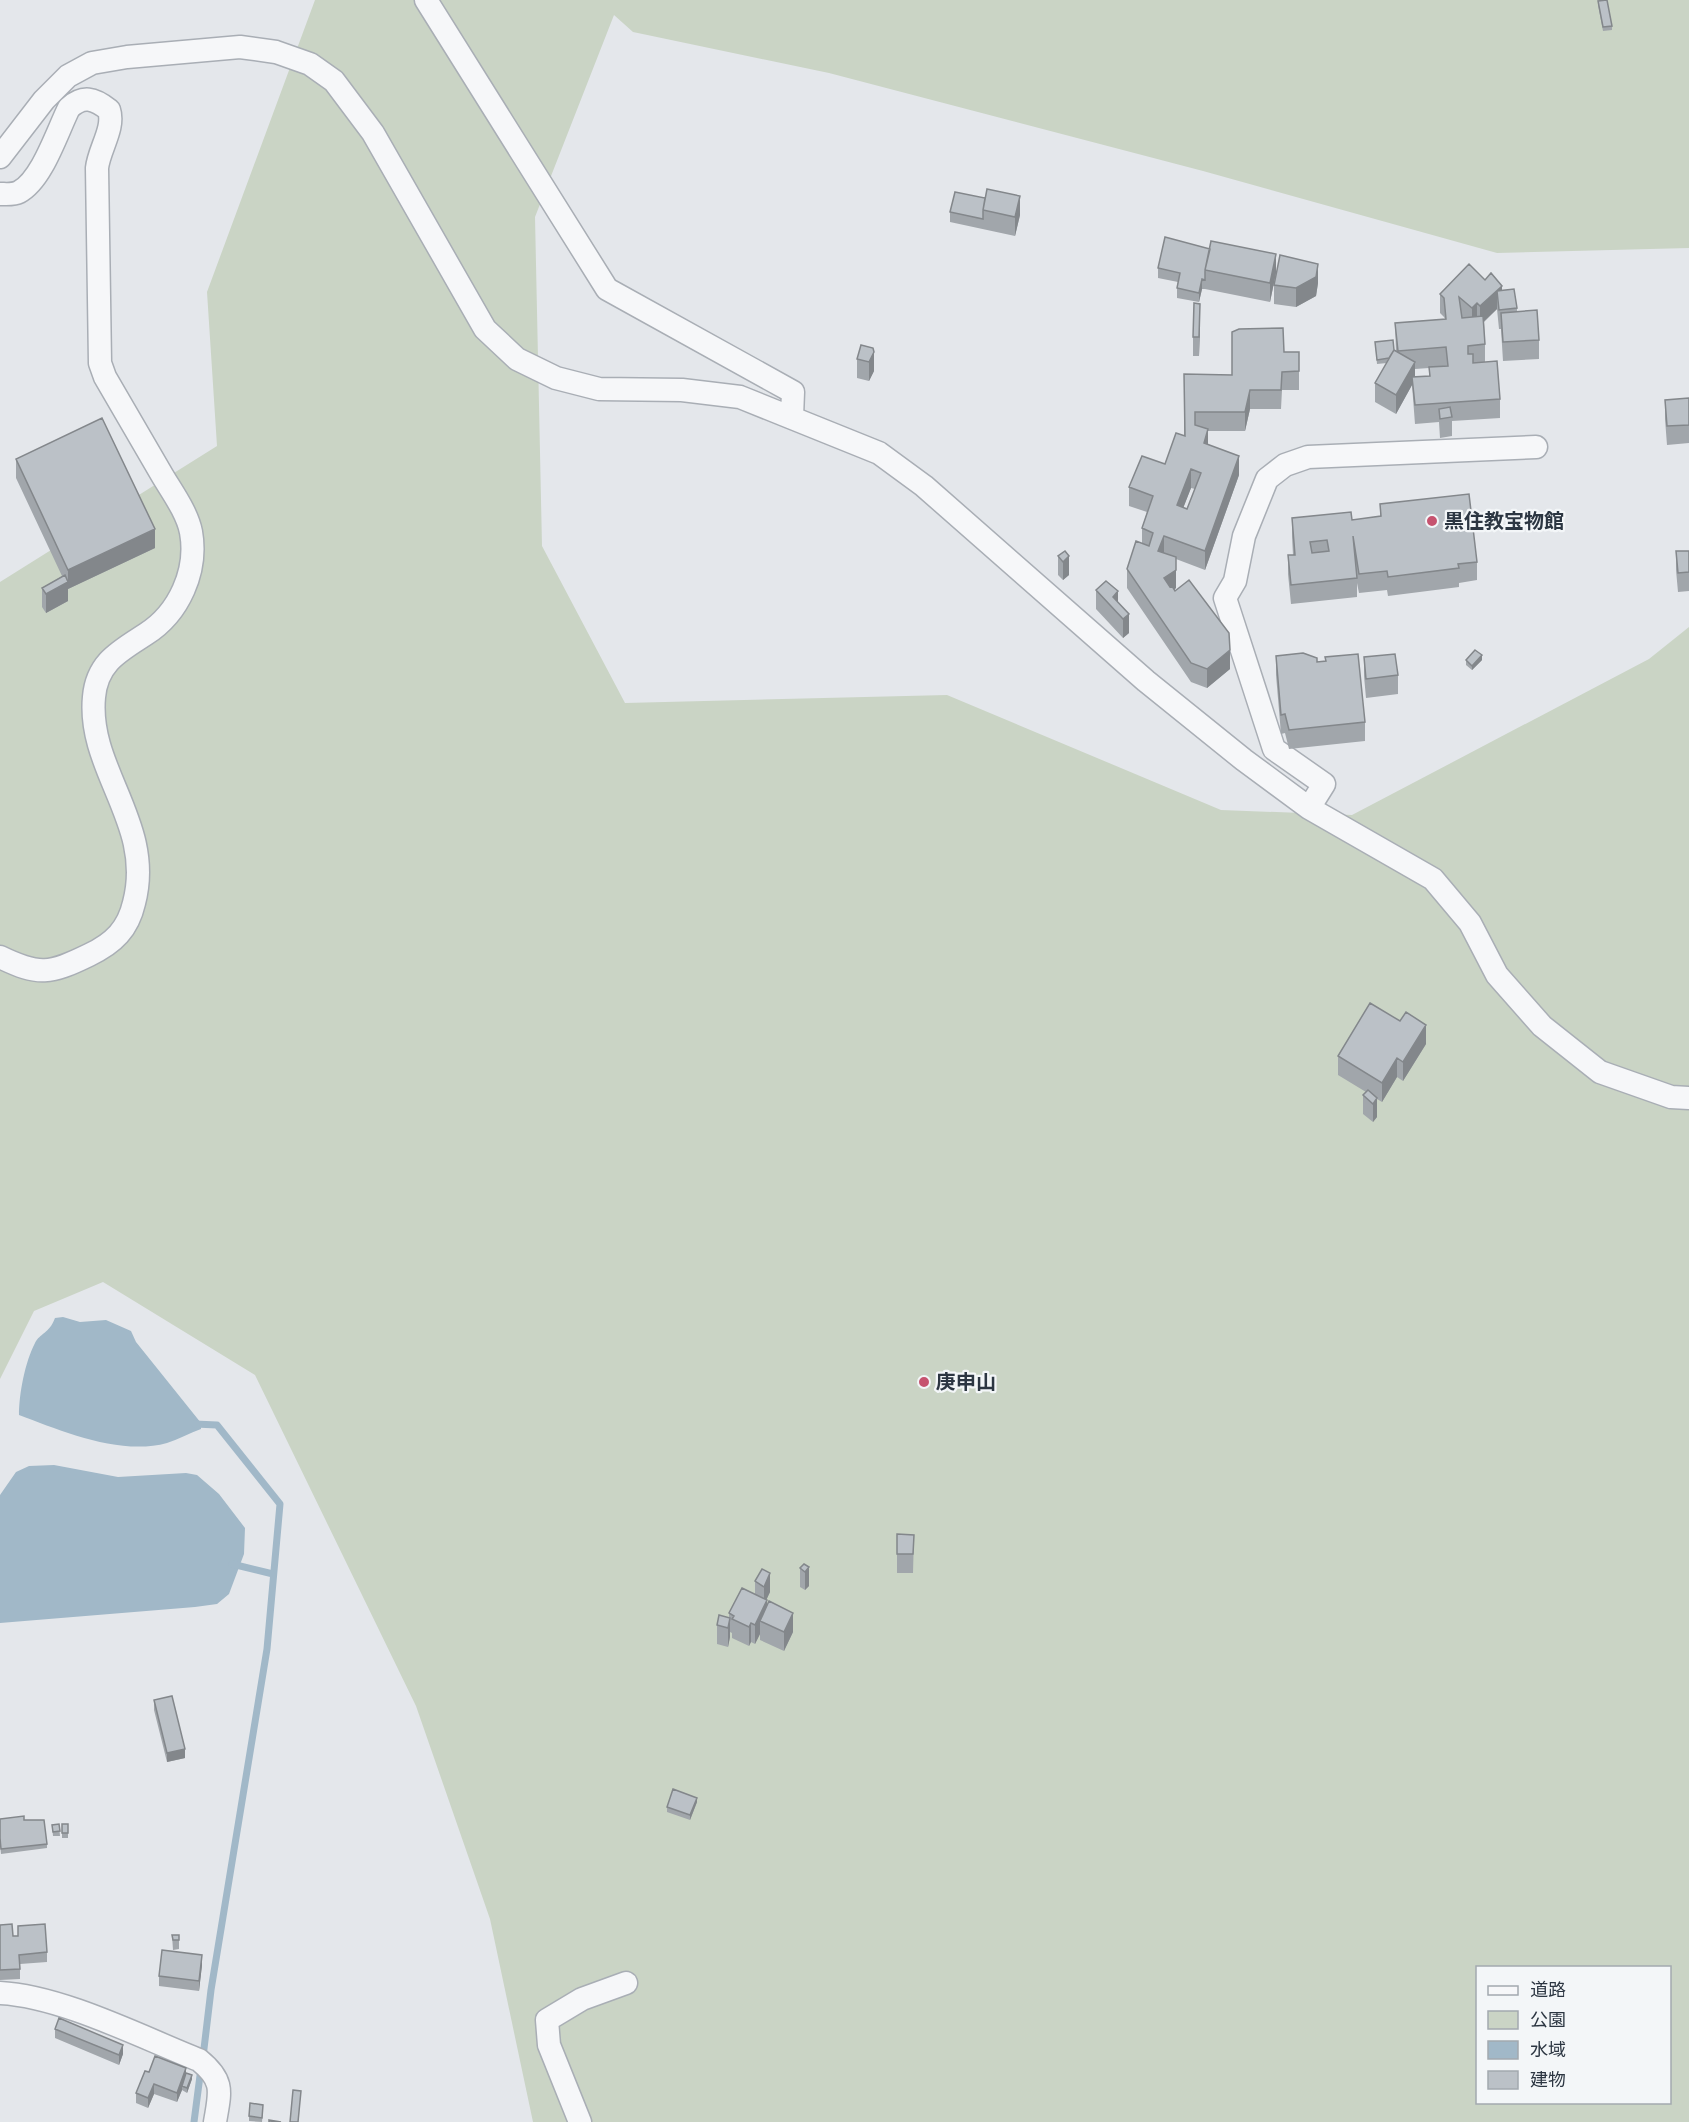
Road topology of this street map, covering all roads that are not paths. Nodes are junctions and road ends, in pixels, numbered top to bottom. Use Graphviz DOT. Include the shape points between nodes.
graph roads {
  1 [pos="426,0"];
  2 [pos="0,157"];
  3 [pos="0,194"];
  4 [pos="792,417"];
  5 [pos="1536,447"];
  6 [pos="1310,808"];
  7 [pos="0,957"];
  8 [pos="1689,1098"];
  9 [pos="626,1983"];
  10 [pos="0,1993"];
  11 [pos="215,2122"];
  12 [pos="580,2122"];
  1 -- 4 [label="street" via="607,289 793,392"];
  2 -- 4 [label="street" via="44,100 68,76 92,63 240,47 276,52 310,64 334,81 373,133 485,329 517,359 556,378 599,389 682,390 740,398"];
  3 -- 7 [label="street" via="16,194 29,184 69,108 77,101 86,98 109,110 110,125 97,168 100,363 191,531 186,584 178,602 155,628 112,656 99,675 94,697 99,743 136,840 140,868 131,916 107,946 54,969 24,969"];
  4 -- 6 [label="street" via="888,459 924,486 1146,681"];
  5 -- 6 [label="street" via="1308,457 1285,465 1266,479 1244,536 1235,581 1225,598 1274,749 1324,784"];
  6 -- 8 [label="street" via="1433,879 1470,923 1497,975 1542,1026 1600,1072 1671,1097"];
  9 -- 12 [label="street" via="582,1999 547,2020 549,2045"];
  10 -- 11 [label="street" via="54,2002 204,2064 221,2088"];
}
